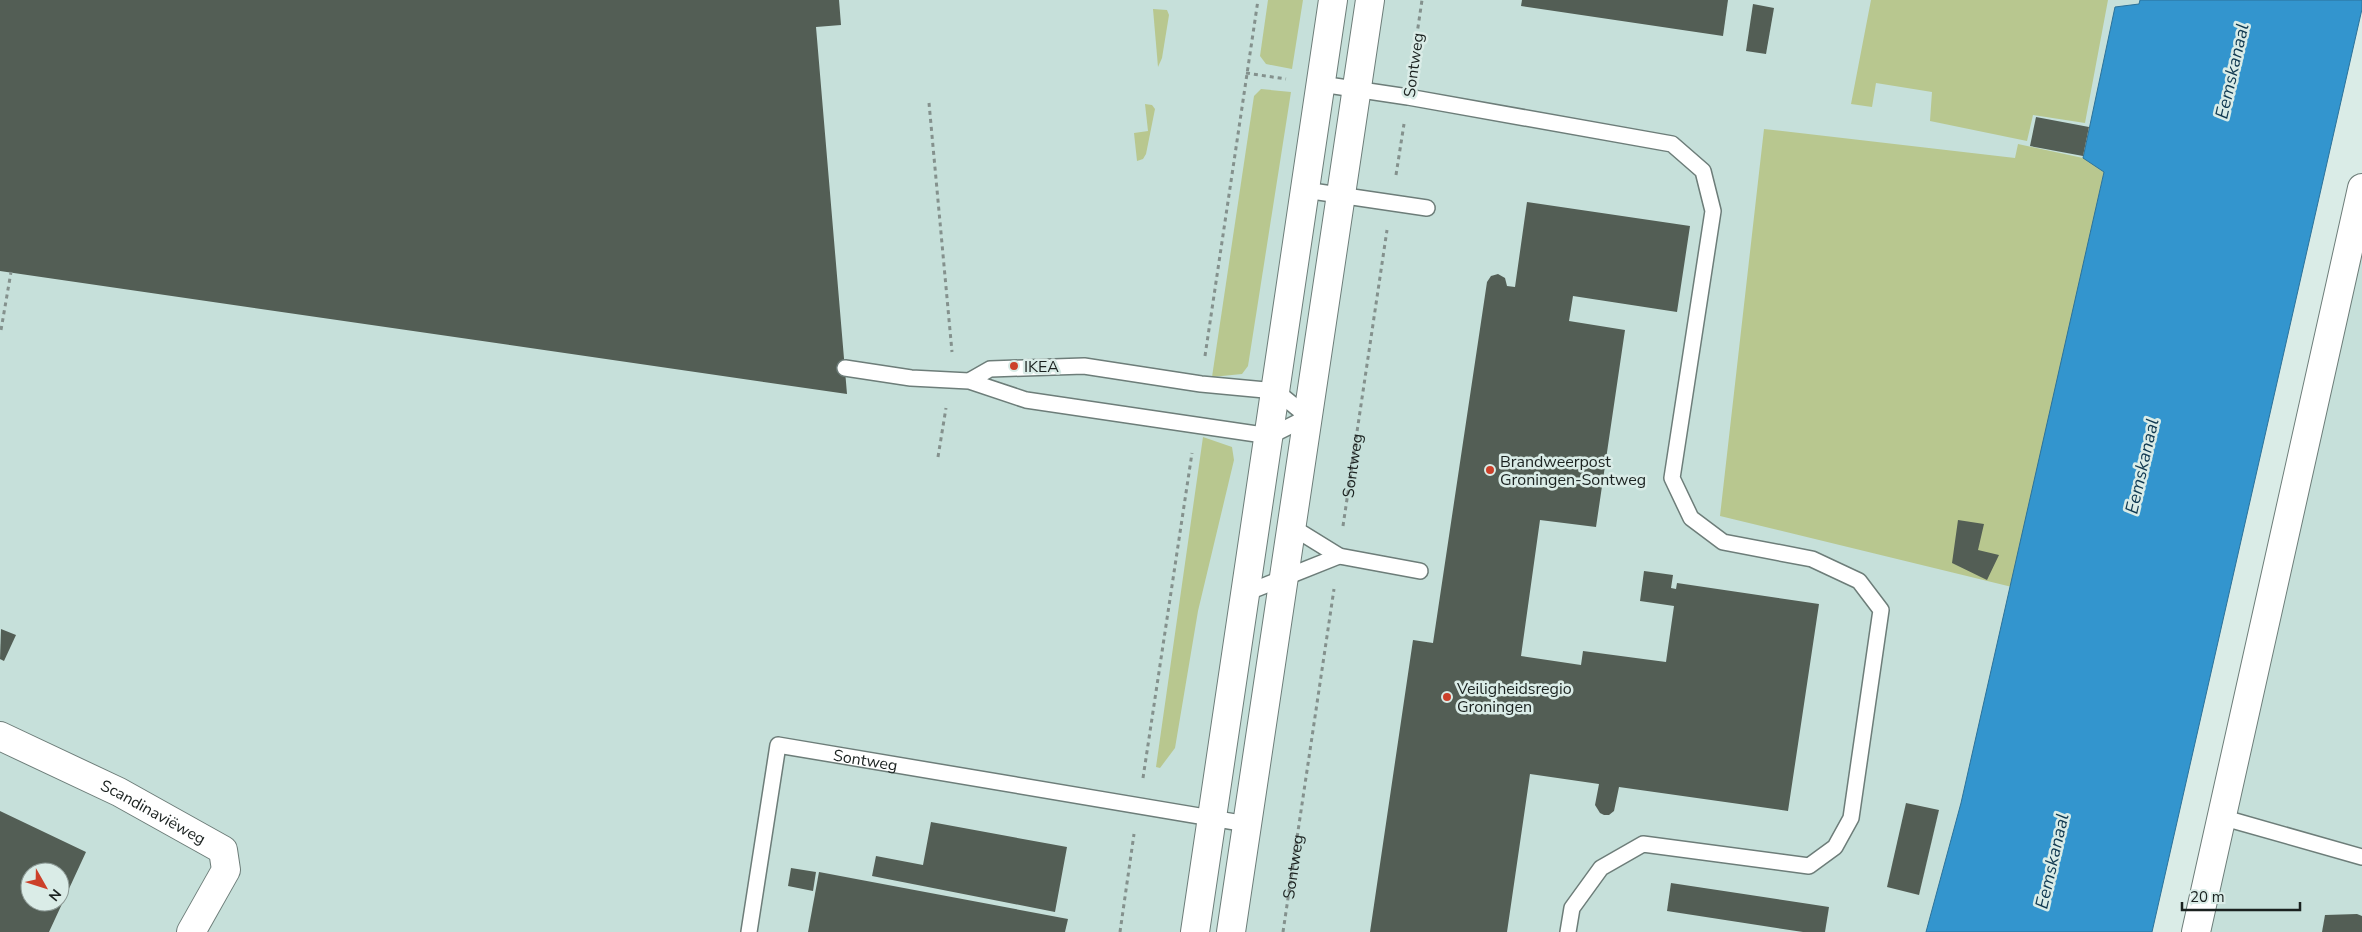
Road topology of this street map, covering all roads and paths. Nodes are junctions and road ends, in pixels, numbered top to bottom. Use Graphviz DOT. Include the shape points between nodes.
graph roads {
  1 [pos="1258,0"];
  2 [pos="1334,0"];
  3 [pos="1370,0"];
  4 [pos="1422,0"];
  5 [pos="1321,84"];
  6 [pos="1356,90"];
  7 [pos="1408,97"];
  8 [pos="929,103"];
  9 [pos="2362,188"];
  10 [pos="1305,190"];
  11 [pos="1341,195"];
  12 [pos="1391,202"];
  13 [pos="1427,208"];
  14 [pos="11,272"];
  15 [pos="1,330"];
  16 [pos="845,368"];
  17 [pos="951,380"];
  18 [pos="969,381"];
  19 [pos="1201,384"];
  20 [pos="1276,391"];
  21 [pos="1308,417"];
  22 [pos="1196,426"];
  23 [pos="1270,436"];
  24 [pos="938,457"];
  25 [pos="1292,527"];
  26 [pos="1339,556"];
  27 [pos="1420,571"];
  28 [pos="1284,578"];
  29 [pos="1246,593"];
  30 [pos="0,736"];
  31 [pos="1139,805"];
  32 [pos="2221,817"];
  33 [pos="1212,818"];
  34 [pos="1247,824"];
  35 [pos="2362,858"];
  36 [pos="191,932"];
  37 [pos="749,932"];
  38 [pos="1120,932"];
  39 [pos="1195,932"];
  40 [pos="1231,932"];
  41 [pos="1283,932"];
  42 [pos="1568,932"];
  43 [pos="2196,932"];
  1 -- 19 [label="path"];
  2 -- 5 [label="street"];
  3 -- 6 [label="street"];
  4 -- 7 [label="path, Sontweg"];
  5 -- 6 [label="lane"];
  5 -- 10 [label="street"];
  6 -- 7 [label="lane"];
  6 -- 11 [label="street"];
  7 -- 12 [label="path, Sontweg"];
  7 -- 42 [label="lane" via="1672,144 1703,171 1713,211 1672,478 1691,518 1723,542 1812,559 1859,581 1881,610 1851,818 1835,847 1809,866 1643,844 1601,868 1572,908"];
  8 -- 17 [label="path" via="947,284 953,362"];
  9 -- 32 [label="street"];
  10 -- 11 [label="lane"];
  10 -- 20 [label="street"];
  11 -- 12 [label="lane"];
  11 -- 21 [label="street"];
  12 -- 13 [label="lane"];
  12 -- 26 [label="path, Sontweg"];
  14 -- 15 [label="path"];
  16 -- 17 [label="lane"];
  17 -- 18 [label="lane"];
  17 -- 24 [label="path"];
  18 -- 19 [label="lane" via="990,369 1084,366"];
  18 -- 22 [label="lane" via="1026,400"];
  19 -- 20 [label="lane"];
  20 -- 21 [label="lane"];
  20 -- 23 [label="street"];
  21 -- 23 [label="lane"];
  21 -- 25 [label="street"];
  22 -- 23 [label="lane"];
  22 -- 31 [label="path"];
  23 -- 29 [label="street"];
  25 -- 26 [label="lane"];
  25 -- 28 [label="street"];
  26 -- 27 [label="lane"];
  26 -- 28 [label="lane"];
  26 -- 41 [label="path, Sontweg"];
  28 -- 29 [label="lane"];
  28 -- 34 [label="street"];
  29 -- 33 [label="street"];
  30 -- 36 [label="street, Scandinaviëweg" via="119,792 223,850 226,870"];
  31 -- 33 [label="lane, Sontweg"];
  31 -- 37 [label="lane, Sontweg" via="778,745"];
  31 -- 38 [label="path"];
  32 -- 35 [label="lane"];
  32 -- 43 [label="street"];
  33 -- 34 [label="lane, Sontweg"];
  33 -- 39 [label="street"];
  34 -- 40 [label="street"];
}
